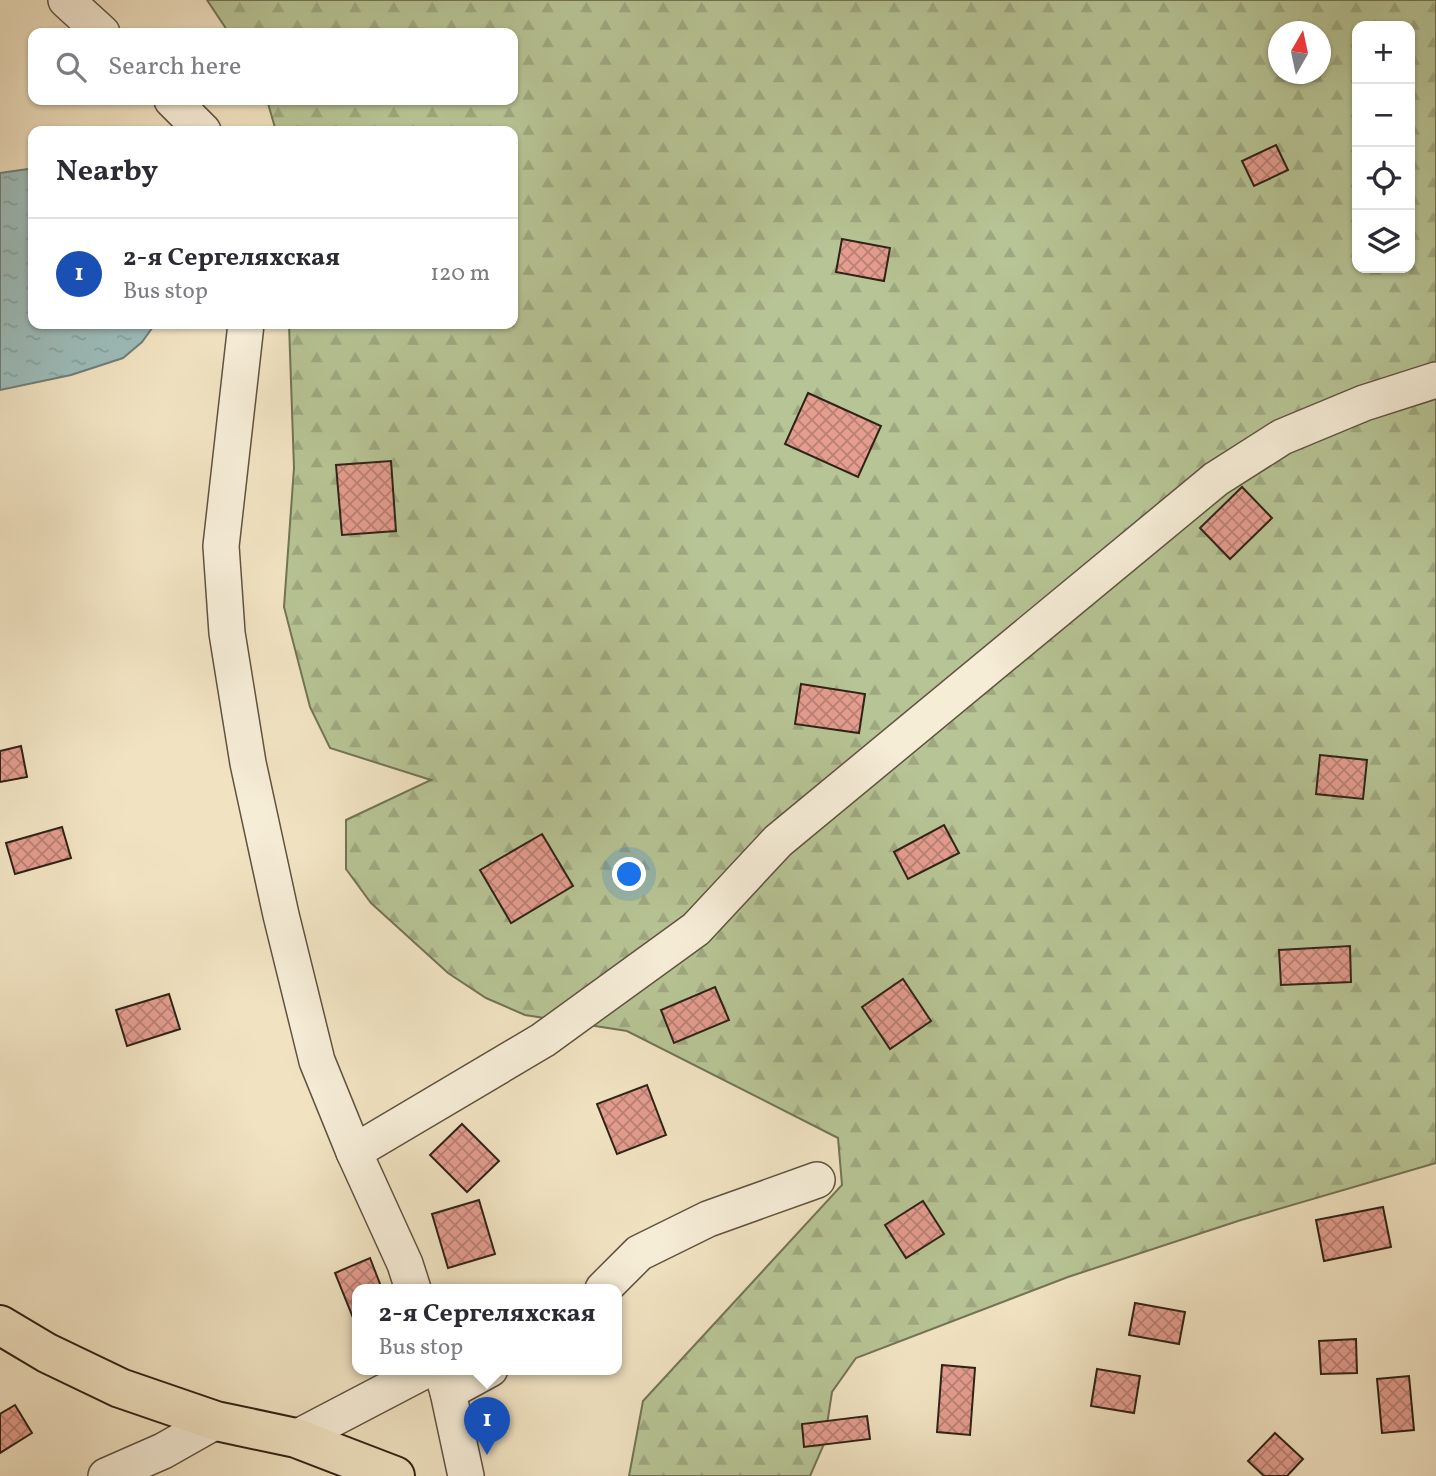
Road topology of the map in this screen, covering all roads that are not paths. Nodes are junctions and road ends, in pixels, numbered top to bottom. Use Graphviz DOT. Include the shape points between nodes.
graph roads {
  1 [pos="66,0"];
  2 [pos="97,28"];
  3 [pos="177,105"];
  4 [pos="199,126"];
  5 [pos="245,329"];
  6 [pos="1436,380"];
  7 [pos="354,1152"];
  8 [pos="817,1180"];
  9 [pos="411,1284"];
  10 [pos="608,1284"];
  11 [pos="0,1325"];
  12 [pos="439,1377"];
  13 [pos="216,1420"];
  14 [pos="296,1438"];
  15 [pos="106,1476"];
  16 [pos="395,1476"];
  17 [pos="466,1476"];
  1 -- 2 [label="street"];
  3 -- 4 [label="street"];
  5 -- 7 [label="street" via="221,546 227,633 248,763 281,915 317,1061"];
  6 -- 7 [label="street" via="1282,437 1216,479 778,841 696,929 543,1040"];
  7 -- 9 [label="street"];
  8 -- 10 [label="street" via="708,1219 639,1253"];
  11 -- 13 [label="main road" via="120,1388"];
  12 -- 14 [label="street"];
  12 -- 17 [label="street"];
  13 -- 14 [label="main road"];
  13 -- 15 [label="street" via="163,1451"];
  14 -- 16 [label="main road"];
}
